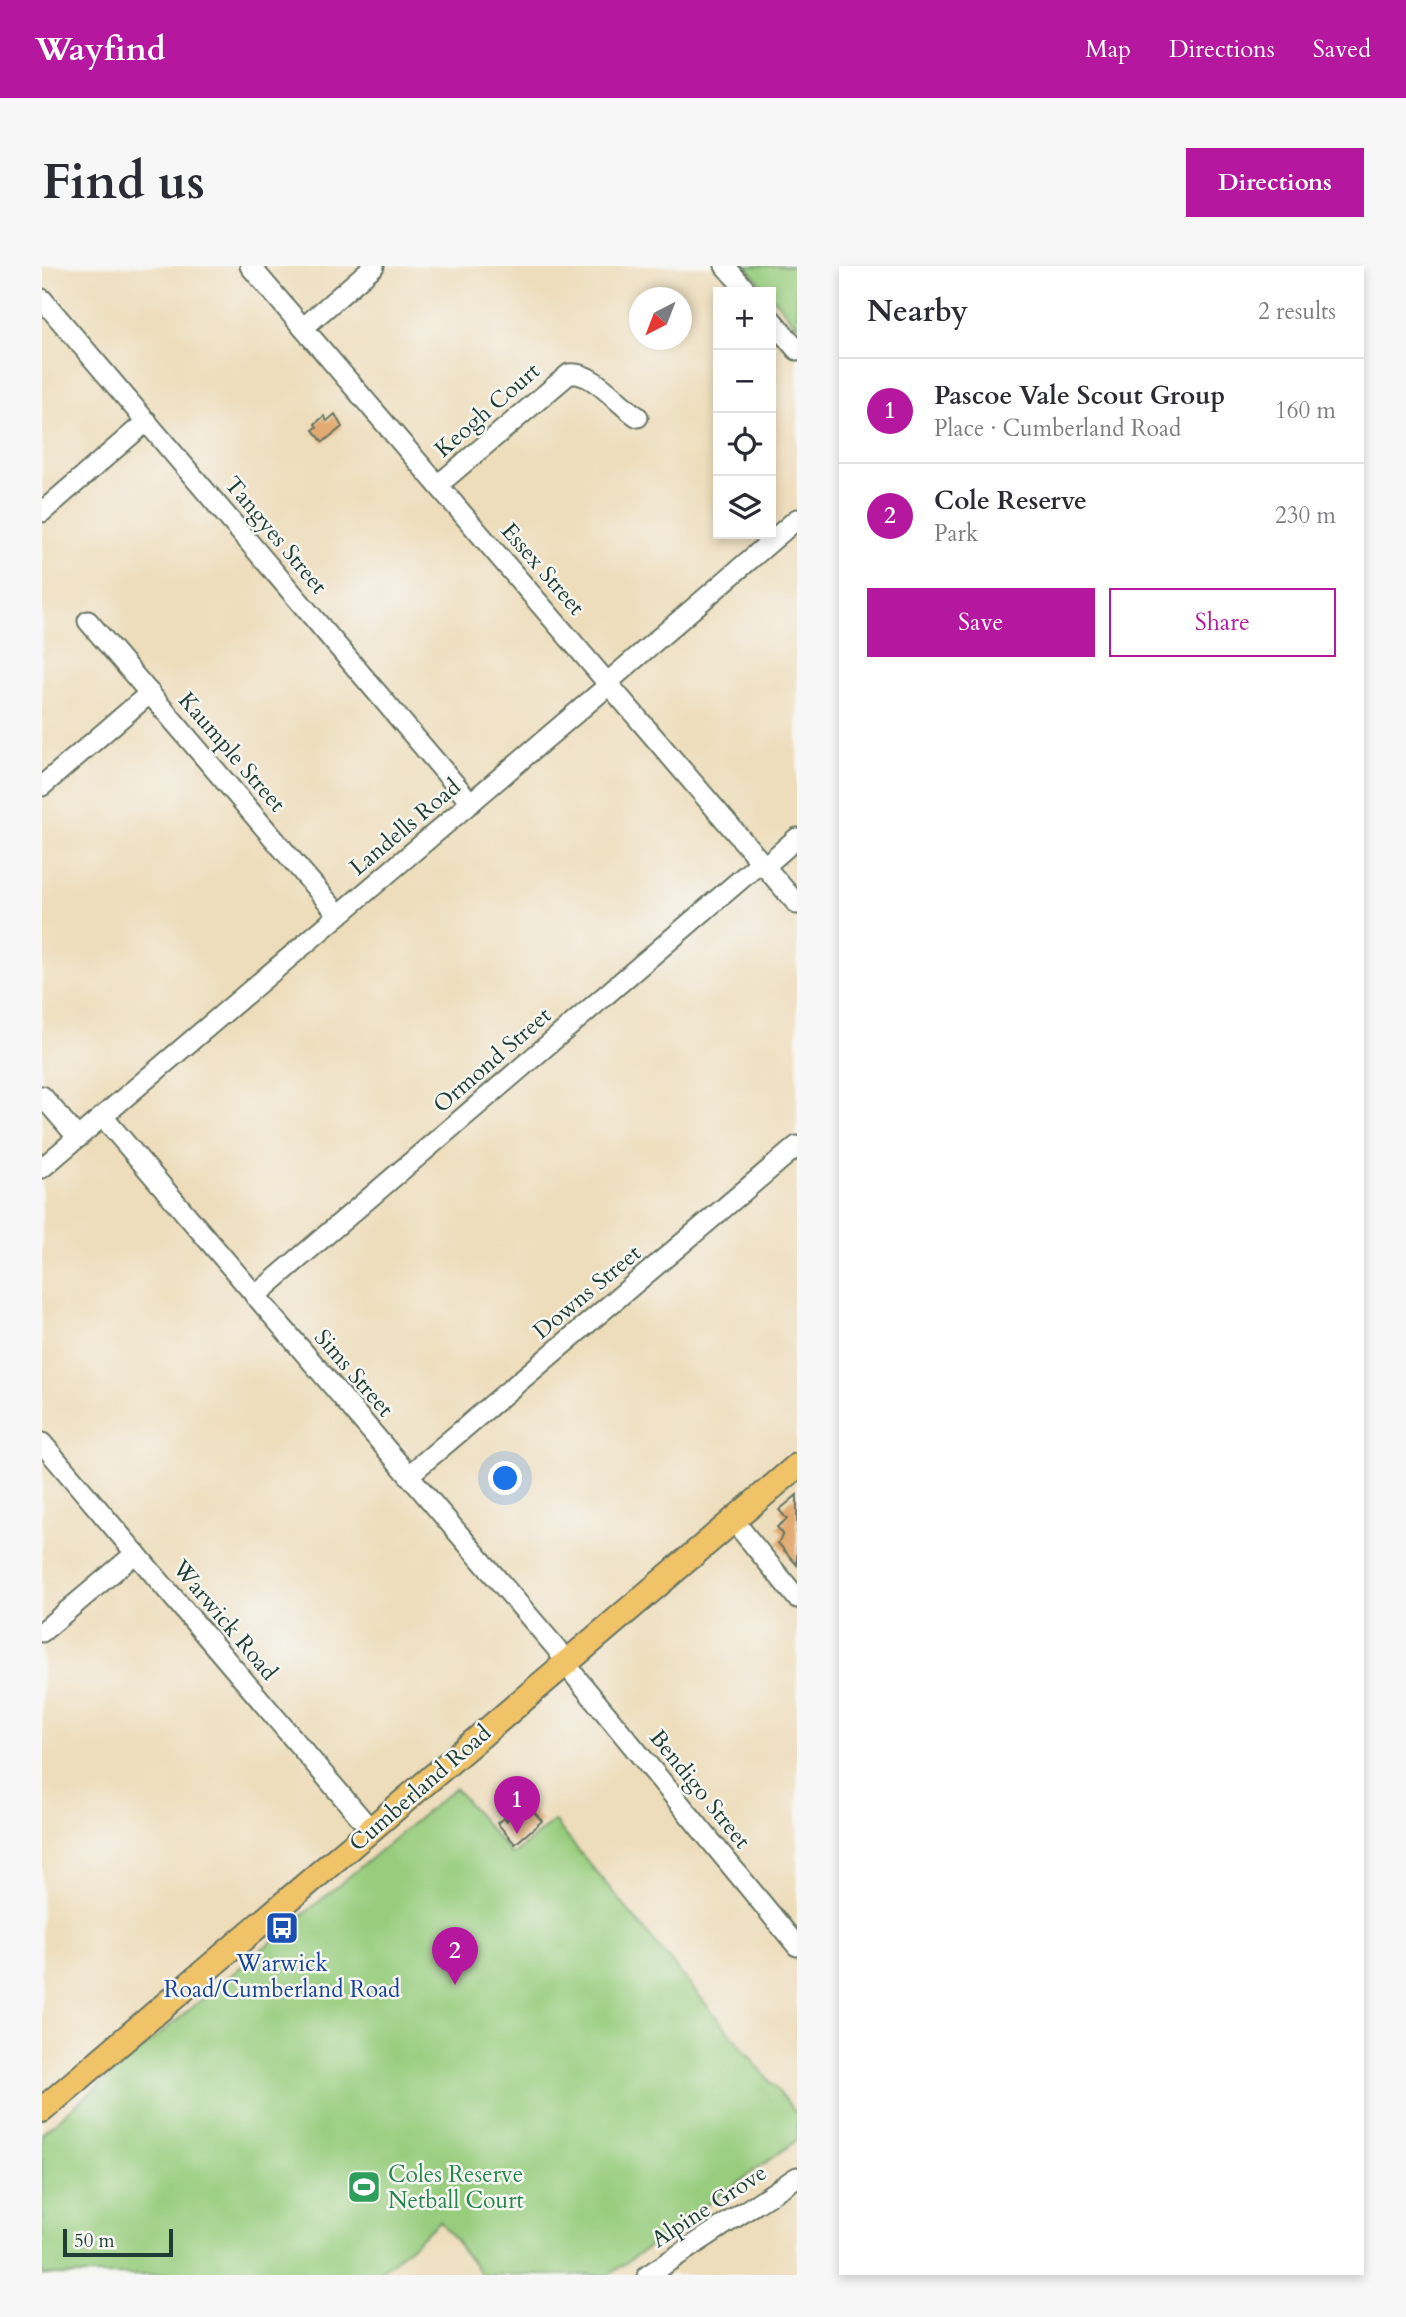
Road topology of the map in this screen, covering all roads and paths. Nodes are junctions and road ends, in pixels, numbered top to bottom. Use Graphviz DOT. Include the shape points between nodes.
graph roads {
  1 [pos="250,266"];
  2 [pos="374,266"];
  3 [pos="725,266"];
  4 [pos="744,287"];
  5 [pos="42,299"];
  6 [pos="776,325"];
  7 [pos="303,328"];
  8 [pos="797,350"];
  9 [pos="638,417"];
  10 [pos="147,421"];
  11 [pos="438,485"];
  12 [pos="42,512"];
  13 [pos="797,519"];
  14 [pos="88,621"];
  15 [pos="609,683"];
  16 [pos="150,693"];
  17 [pos="42,786"];
  18 [pos="471,803"];
  19 [pos="797,838"];
  20 [pos="763,864"];
  21 [pos="797,904"];
  22 [pos="339,915"];
  23 [pos="42,1096"];
  24 [pos="103,1117"];
  25 [pos="78,1138"];
  26 [pos="797,1146"];
  27 [pos="42,1168"];
  28 [pos="255,1296"];
  29 [pos="42,1443"];
  30 [pos="797,1466"];
  31 [pos="409,1475"];
  32 [pos="733,1520"];
  33 [pos="136,1553"];
  34 [pos="797,1598"];
  35 [pos="42,1632"];
  36 [pos="566,1662"];
  37 [pos="371,1830"];
  38 [pos="797,1946"];
  39 [pos="42,2110"];
  40 [pos="797,2177"];
  41 [pos="649,2275"];
  1 -- 7 [label="street, Essex Street"];
  2 -- 7 [label="street"];
  3 -- 4 [label="street"];
  5 -- 10 [label="street, Tangyes Street"];
  6 -- 8 [label="street"];
  7 -- 11 [label="street, Essex Street"];
  9 -- 11 [label="street, Keogh Court" via="590,376 569,374"];
  10 -- 12 [label="street"];
  10 -- 18 [label="street, Tangyes Street"];
  11 -- 15 [label="street, Essex Street"];
  13 -- 15 [label="street, Landells Road"];
  14 -- 16 [label="street, Kaumple Street"];
  15 -- 18 [label="street, Landells Road"];
  15 -- 20 [label="street, Essex Street"];
  16 -- 17 [label="street"];
  16 -- 22 [label="street, Kaumple Street"];
  18 -- 22 [label="street, Landells Road"];
  19 -- 20 [label="street, Ormond Street"];
  20 -- 21 [label="street, Essex Street"];
  20 -- 28 [label="street, Ormond Street"];
  22 -- 24 [label="street, Landells Road"];
  23 -- 25 [label="street"];
  24 -- 25 [label="street, Landells Road"];
  24 -- 28 [label="street, Sims Street"];
  25 -- 27 [label="street, Landells Road"];
  26 -- 31 [label="street, Downs Street"];
  28 -- 31 [label="street, Sims Street"];
  29 -- 33 [label="street, Warwick Road"];
  30 -- 32 [label="main road, Cumberland Road"];
  31 -- 36 [label="street, Sims Street"];
  32 -- 34 [label="street"];
  32 -- 36 [label="main road, Cumberland Road"];
  33 -- 35 [label="street"];
  33 -- 37 [label="street, Warwick Road"];
  36 -- 37 [label="main road, Cumberland Road"];
  36 -- 38 [label="street, Bendigo Street"];
  37 -- 39 [label="main road, Cumberland Road"];
  40 -- 41 [label="street, Alpine Grove"];
}
